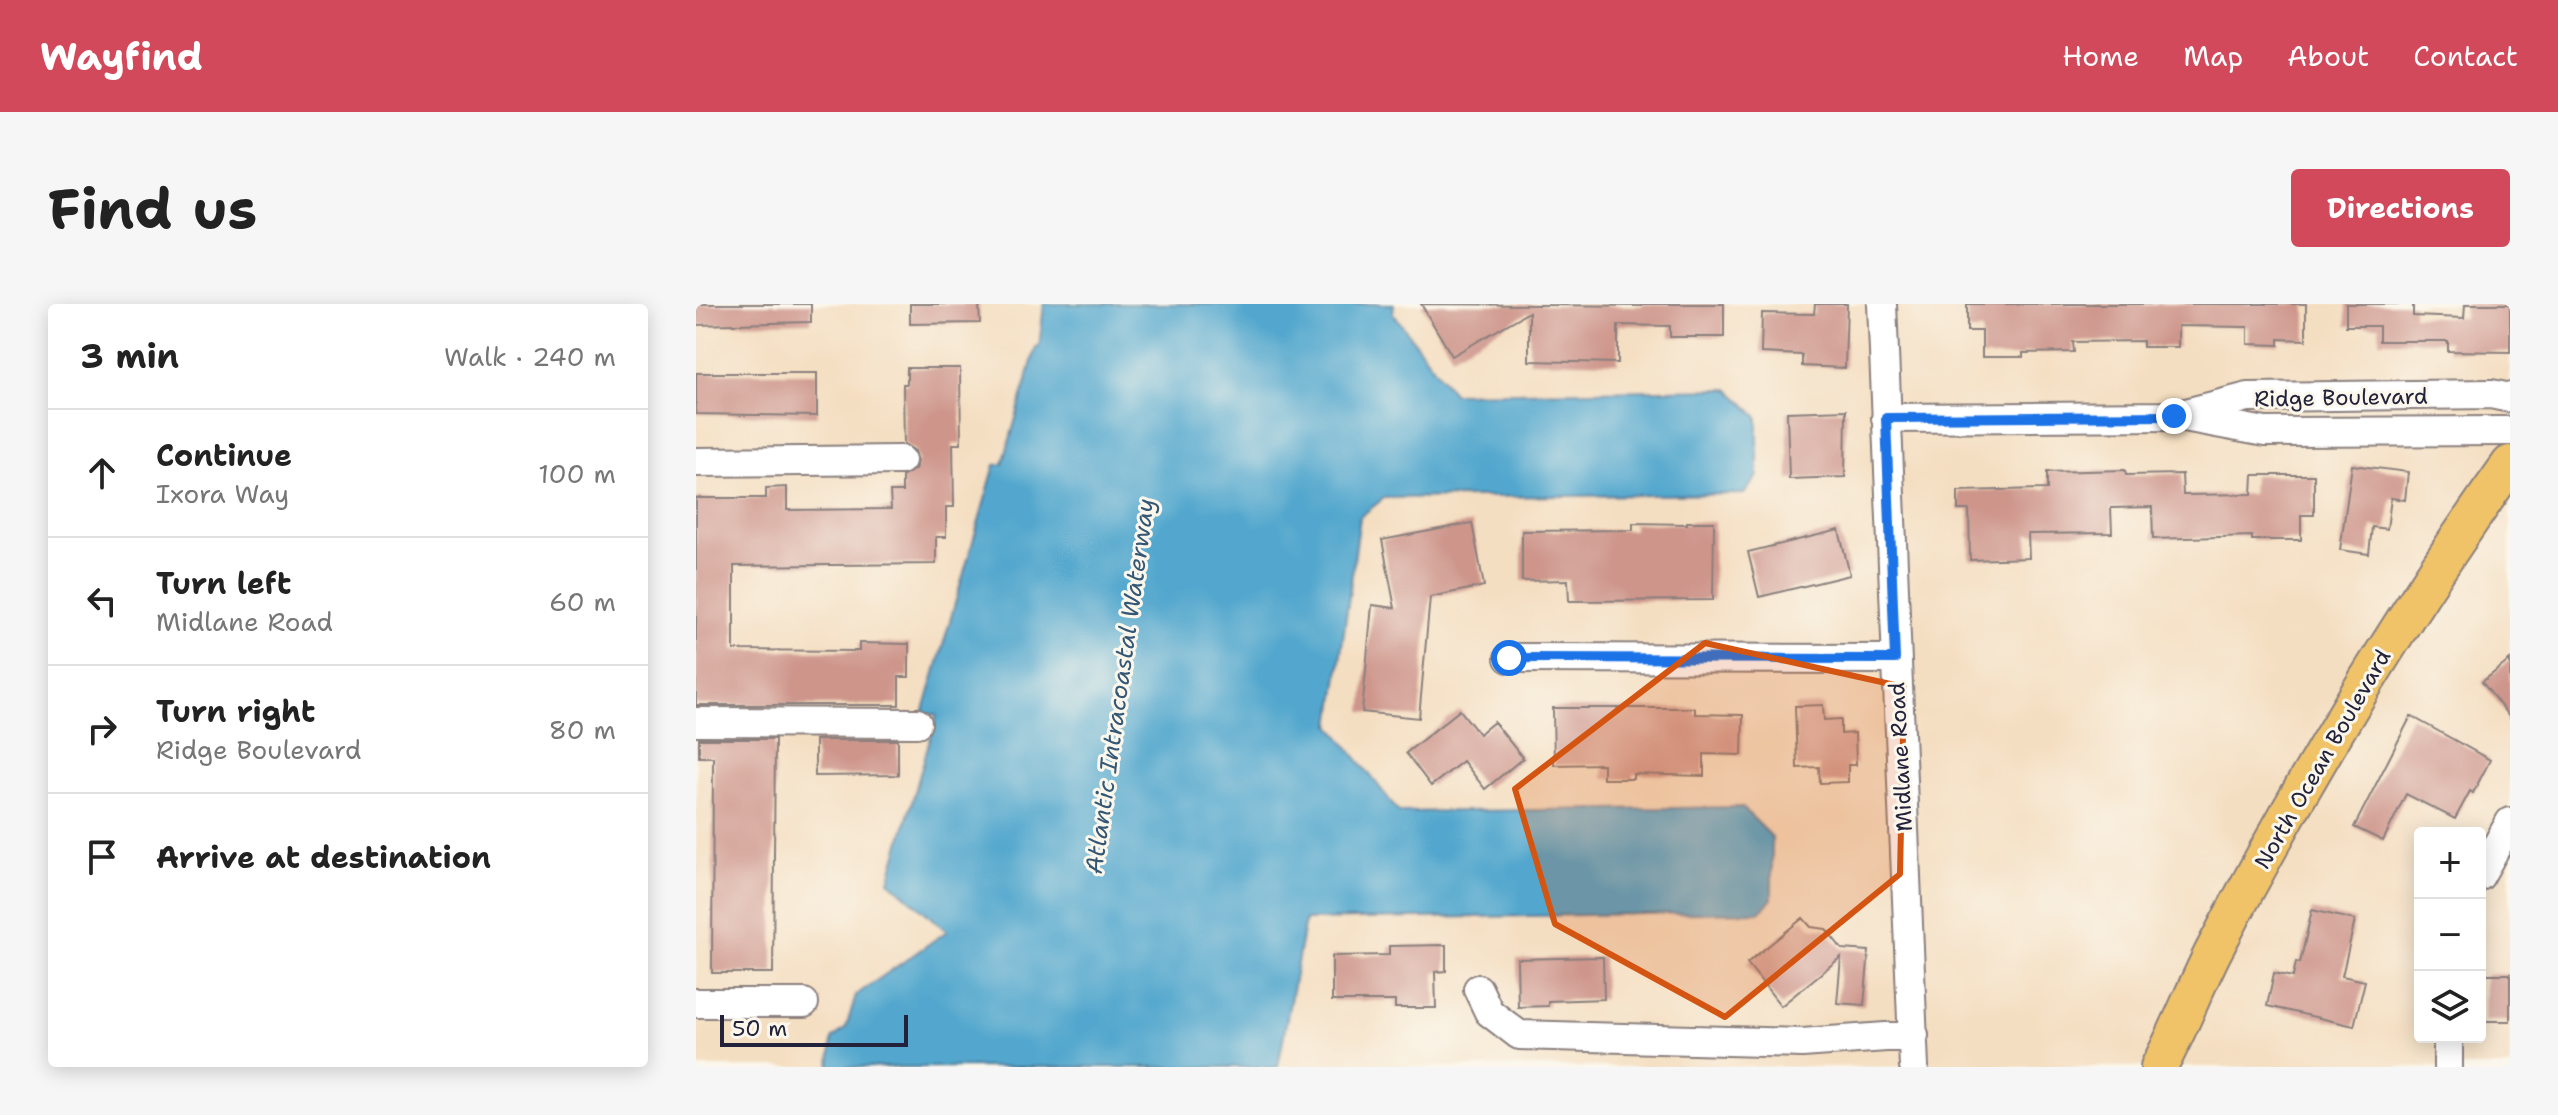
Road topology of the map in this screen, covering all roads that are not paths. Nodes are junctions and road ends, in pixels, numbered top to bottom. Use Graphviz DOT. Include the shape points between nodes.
graph roads {
  1 [pos="1882,304"];
  2 [pos="2510,398"];
  3 [pos="2174,416"];
  4 [pos="1886,418"];
  5 [pos="2510,431"];
  6 [pos="901,460"];
  7 [pos="696,462"];
  8 [pos="2510,464"];
  9 [pos="1509,658"];
  10 [pos="1895,659"];
  11 [pos="696,722"];
  12 [pos="917,723"];
  13 [pos="2510,822"];
  14 [pos="2486,865"];
  15 [pos="1478,989"];
  16 [pos="696,1003"];
  17 [pos="804,1003"];
  18 [pos="1914,1035"];
  19 [pos="2448,1043"];
  20 [pos="1914,1067"];
  21 [pos="2159,1067"];
  22 [pos="2448,1067"];
  1 -- 4 [label="street, Midlane Road"];
  2 -- 3 [label="street, Ridge Boulevard" via="2248,397"];
  3 -- 4 [label="street, Ridge Boulevard"];
  3 -- 5 [label="street, Ridge Boulevard" via="2265,432"];
  4 -- 10 [label="street, Midlane Road"];
  6 -- 7 [label="street"];
  8 -- 21 [label="main road, North Ocean Boulevard" via="2406,615 2280,828"];
  9 -- 10 [label="street"];
  10 -- 18 [label="street, Midlane Road"];
  11 -- 12 [label="street"];
  13 -- 14 [label="street"];
  15 -- 18 [label="street" via="1489,1012 1519,1035 1802,1043"];
  16 -- 17 [label="street"];
  18 -- 20 [label="street, Midlane Road"];
  19 -- 22 [label="street"];
}
